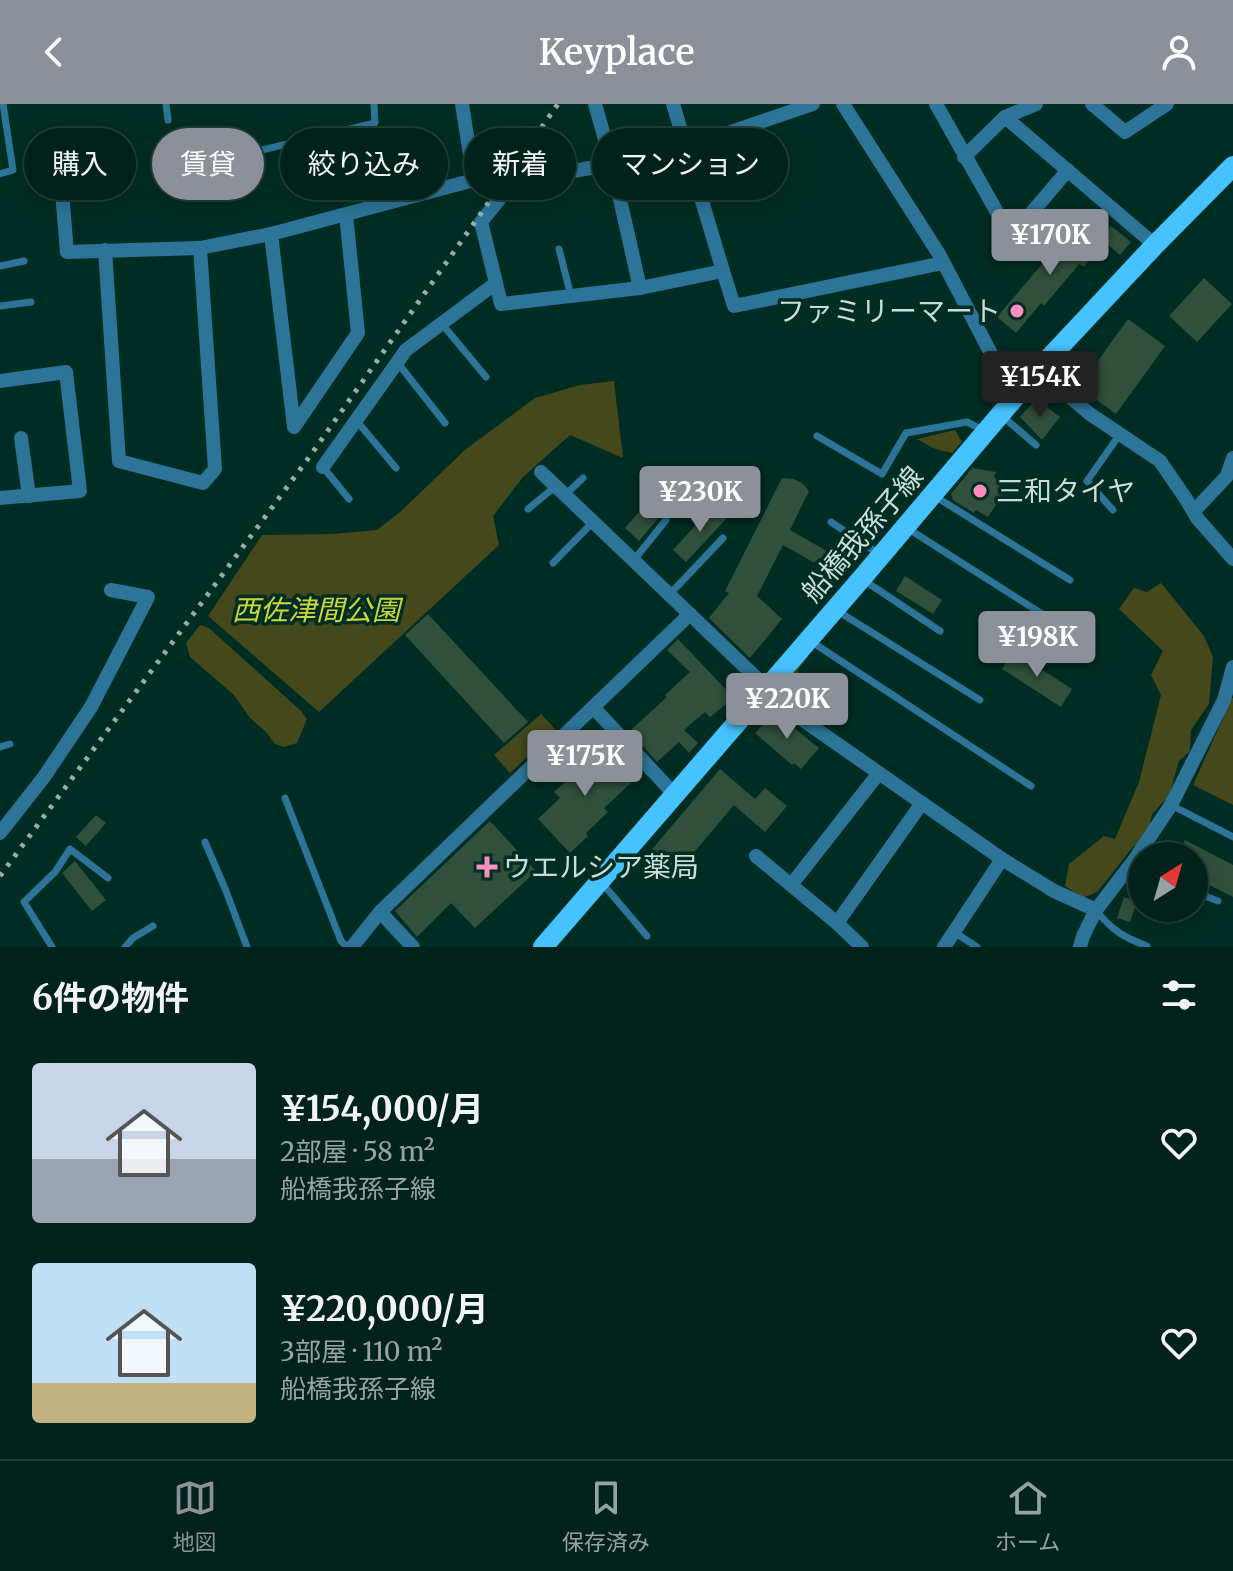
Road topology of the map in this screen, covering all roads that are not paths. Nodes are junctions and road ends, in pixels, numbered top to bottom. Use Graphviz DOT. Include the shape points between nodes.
graph roads {
  1 [pos="3,104"];
  2 [pos="166,104"];
  3 [pos="374,104"];
  4 [pos="462,104"];
  5 [pos="595,104"];
  6 [pos="673,104"];
  7 [pos="813,104"];
  8 [pos="843,104"];
  9 [pos="936,104"];
  10 [pos="1036,104"];
  11 [pos="1092,104"];
  12 [pos="1167,104"];
  13 [pos="1005,117"];
  14 [pos="168,120"];
  15 [pos="602,128"];
  16 [pos="681,128"];
  17 [pos="743,128"];
  18 [pos="264,149"];
  19 [pos="964,157"];
  20 [pos="1233,166"];
  21 [pos="592,168"];
  22 [pos="1068,170"];
  23 [pos="0,174"];
  24 [pos="63,200"];
  25 [pos="620,200"];
  26 [pos="701,200"];
  27 [pos="346,214"];
  28 [pos="271,234"];
  29 [pos="1155,245"];
  30 [pos="200,248"];
  31 [pos="559,249"];
  32 [pos="105,250"];
  33 [pos="24,261"];
  34 [pos="943,263"];
  35 [pos="0,266"];
  36 [pos="723,271"];
  37 [pos="496,283"];
  38 [pos="640,288"];
  39 [pos="571,296"];
  40 [pos="31,302"];
  41 [pos="0,306"];
  42 [pos="442,324"];
  43 [pos="397,362"];
  44 [pos="1038,370"];
  45 [pos="486,377"];
  46 [pos="0,381"];
  47 [pos="1025,387"];
  48 [pos="1000,415"];
  49 [pos="356,420"];
  50 [pos="445,423"];
  51 [pos="986,431"];
  52 [pos="1120,434"];
  53 [pos="817,436"];
  54 [pos="21,438"];
  55 [pos="1036,445"];
  56 [pos="1233,458"];
  57 [pos="323,467"];
  58 [pos="396,468"];
  59 [pos="541,472"];
  60 [pos="583,478"];
  61 [pos="1230,478"];
  62 [pos="560,490"];
  63 [pos="933,495"];
  64 [pos="29,496"];
  65 [pos="0,498"];
  66 [pos="349,499"];
  67 [pos="528,509"];
  68 [pos="1113,510"];
  69 [pos="1194,511"];
  70 [pos="666,520"];
  71 [pos="593,522"];
  72 [pos="831,522"];
  73 [pos="905,527"];
  74 [pos="723,538"];
  75 [pos="881,556"];
  76 [pos="1233,559"];
  77 [pos="634,560"];
  78 [pos="553,563"];
  79 [pos="862,578"];
  80 [pos="1070,580"];
  81 [pos="111,590"];
  82 [pos="670,594"];
  83 [pos="834,609"];
  84 [pos="690,614"];
  85 [pos="940,631"];
  86 [pos="1069,631"];
  87 [pos="808,640"];
  88 [pos="1233,667"];
  89 [pos="766,687"];
  90 [pos="980,700"];
  91 [pos="1228,702"];
  92 [pos="593,707"];
  93 [pos="565,734"];
  94 [pos="10,744"];
  95 [pos="0,747"];
  96 [pos="581,752"];
  97 [pos="879,773"];
  98 [pos="1031,786"];
  99 [pos="675,795"];
  100 [pos="285,798"];
  101 [pos="922,803"];
  102 [pos="1171,805"];
  103 [pos="0,833"];
  104 [pos="1233,837"];
  105 [pos="205,842"];
  106 [pos="1151,842"];
  107 [pos="756,856"];
  108 [pos="1002,859"];
  109 [pos="108,878"];
  110 [pos="1128,878"];
  111 [pos="600,881"];
  112 [pos="791,885"];
  113 [pos="1208,897"];
  114 [pos="1218,901"];
  115 [pos="1096,910"];
  116 [pos="380,912"];
  117 [pos="837,923"];
  118 [pos="153,926"];
  119 [pos="954,932"];
  120 [pos="647,936"];
  121 [pos="1147,946"];
  122 [pos="52,947"];
  123 [pos="125,947"];
  124 [pos="247,947"];
  125 [pos="350,947"];
  126 [pos="413,947"];
  127 [pos="543,947"];
  128 [pos="862,947"];
  129 [pos="944,947"];
  130 [pos="977,947"];
  131 [pos="1080,947"];
  1 -- 23 [label="lane" via="13,170"];
  2 -- 14 [label="lane"];
  3 -- 18 [label="lane" via="375,123"];
  4 -- 27 [label="street" via="474,180"];
  5 -- 15 [label="street"];
  6 -- 16 [label="street"];
  7 -- 17 [label="street"];
  8 -- 34 [label="street"];
  9 -- 19 [label="street"];
  10 -- 13 [label="street"];
  11 -- 12 [label="street" via="1125,132"];
  13 -- 19 [label="street"];
  13 -- 22 [label="street"];
  19 -- 22 [label="street" via="1011,237"];
  20 -- 29 [label="main road, 船橋我孫子線"];
  21 -- 37 [label="street" via="513,182 481,222"];
  22 -- 29 [label="street"];
  24 -- 32 [label="street" via="67,252"];
  25 -- 38 [label="street"];
  26 -- 36 [label="street"];
  27 -- 28 [label="street"];
  27 -- 28 [label="street" via="358,333 294,427"];
  28 -- 30 [label="street"];
  29 -- 44 [label="main road, 船橋我孫子線"];
  30 -- 32 [label="street"];
  30 -- 32 [label="street" via="215,469 203,483 119,461"];
  31 -- 39 [label="lane"];
  33 -- 35 [label="lane"];
  34 -- 36 [label="street" via="734,306"];
  34 -- 47 [label="street" via="998,367"];
  36 -- 38 [label="street"];
  37 -- 39 [label="street" via="501,304"];
  37 -- 42 [label="street"];
  38 -- 39 [label="street"];
  40 -- 41 [label="lane"];
  42 -- 43 [label="street"];
  42 -- 45 [label="lane"];
  43 -- 49 [label="street"];
  43 -- 50 [label="lane"];
  44 -- 47 [label="main road, 船橋我孫子線"];
  44 -- 52 [label="street"];
  46 -- 64 [label="street" via="66,372 80,491"];
  47 -- 48 [label="main road, 船橋我孫子線"];
  48 -- 51 [label="main road, 船橋我孫子線"];
  48 -- 55 [label="lane"];
  49 -- 57 [label="street"];
  49 -- 58 [label="lane"];
  51 -- 53 [label="lane" via="967,422 906,433 882,474"];
  51 -- 63 [label="main road, 船橋我孫子線"];
  52 -- 68 [label="lane" via="1087,481"];
  52 -- 69 [label="street" via="1160,461"];
  54 -- 64 [label="street"];
  56 -- 61 [label="street"];
  57 -- 66 [label="lane"];
  59 -- 62 [label="street"];
  60 -- 62 [label="lane"];
  61 -- 69 [label="street"];
  62 -- 67 [label="lane"];
  62 -- 71 [label="street"];
  63 -- 73 [label="main road, 船橋我孫子線"];
  63 -- 80 [label="lane"];
  64 -- 65 [label="street"];
  69 -- 76 [label="street"];
  70 -- 77 [label="lane"];
  71 -- 77 [label="street"];
  71 -- 78 [label="lane"];
  72 -- 75 [label="lane"];
  73 -- 75 [label="main road, 船橋我孫子線"];
  73 -- 86 [label="lane"];
  74 -- 82 [label="lane"];
  75 -- 79 [label="main road, 船橋我孫子線"];
  77 -- 82 [label="street"];
  79 -- 83 [label="main road, 船橋我孫子線"];
  79 -- 85 [label="lane"];
  81 -- 103 [label="street" via="148,597 91,707"];
  82 -- 84 [label="street"];
  83 -- 87 [label="main road, 船橋我孫子線"];
  83 -- 90 [label="lane"];
  84 -- 89 [label="street"];
  84 -- 92 [label="street"];
  87 -- 89 [label="main road, 船橋我孫子線"];
  87 -- 98 [label="lane"];
  88 -- 91 [label="street"];
  89 -- 97 [label="street" via="770,697"];
  89 -- 99 [label="main road, 船橋我孫子線"];
  91 -- 102 [label="street"];
  92 -- 93 [label="street"];
  92 -- 99 [label="street"];
  93 -- 96 [label="lane"];
  93 -- 116 [label="street"];
  94 -- 95 [label="lane"];
  97 -- 101 [label="street"];
  97 -- 112 [label="street"];
  99 -- 111 [label="main road, 船橋我孫子線"];
  100 -- 125 [label="lane" via="341,941"];
  101 -- 108 [label="street"];
  101 -- 117 [label="street"];
  102 -- 104 [label="lane"];
  102 -- 106 [label="street"];
  105 -- 124 [label="lane"];
  107 -- 112 [label="street"];
  108 -- 115 [label="street"];
  108 -- 119 [label="street"];
  109 -- 122 [label="lane" via="70,849 24,902"];
  110 -- 115 [label="street"];
  111 -- 120 [label="lane"];
  111 -- 127 [label="main road, 船橋我孫子線"];
  112 -- 117 [label="street"];
  113 -- 114 [label="lane"];
  115 -- 121 [label="lane" via="1124,937"];
  115 -- 131 [label="street"];
  116 -- 125 [label="street"];
  116 -- 126 [label="street"];
  117 -- 128 [label="street"];
  118 -- 123 [label="lane"];
  119 -- 129 [label="street"];
  119 -- 130 [label="lane"];
}
